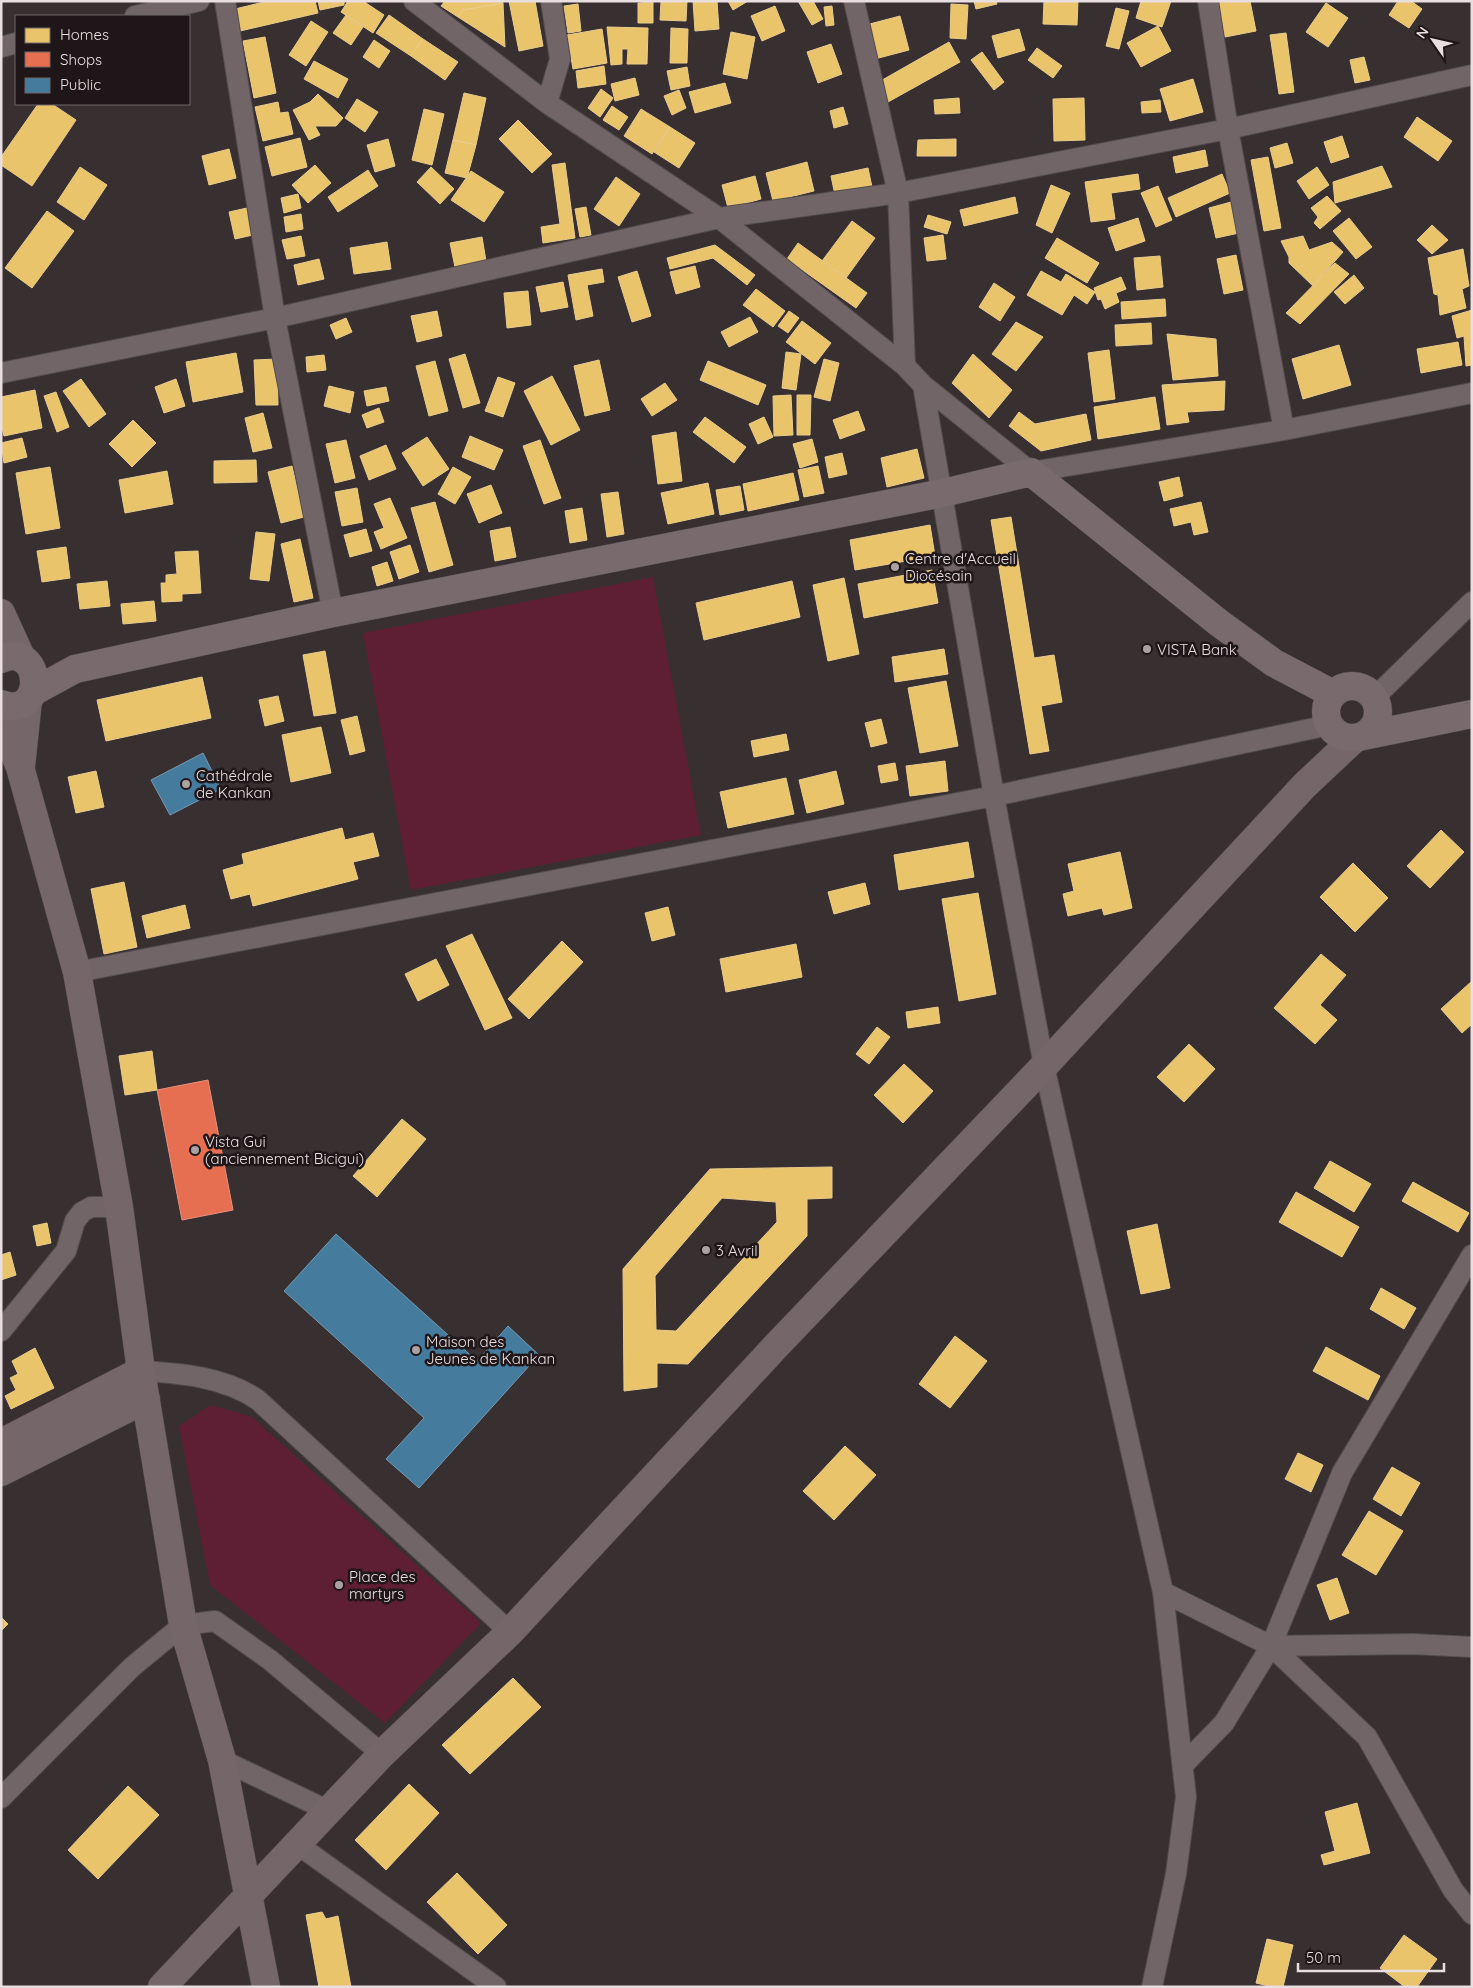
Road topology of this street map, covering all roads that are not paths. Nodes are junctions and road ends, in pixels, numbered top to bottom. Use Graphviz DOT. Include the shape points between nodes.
graph roads {
  1 [pos="199,1"];
  2 [pos="225,1"];
  3 [pos="414,1"];
  4 [pos="552,1"];
  5 [pos="854,1"];
  6 [pos="1208,1"];
  7 [pos="138,11"];
  8 [pos="15,43"];
  9 [pos="1,47"];
  10 [pos="1472,75"];
  11 [pos="547,103"];
  12 [pos="1228,129"];
  13 [pos="898,192"];
  14 [pos="719,218"];
  15 [pos="275,318"];
  16 [pos="905,366"];
  17 [pos="1,373"];
  18 [pos="923,385"];
  19 [pos="1472,393"];
  20 [pos="1284,430"];
  21 [pos="1031,472"];
  22 [pos="943,493"];
  23 [pos="1472,602"];
  24 [pos="1,613"];
  25 [pos="333,613"];
  26 [pos="16,660"];
  27 [pos="75,669"];
  28 [pos="30,696"];
  29 [pos="1376,703"];
  30 [pos="1,704"];
  31 [pos="1472,714"];
  32 [pos="1,720"];
  33 [pos="1432,721"];
  34 [pos="1340,724"];
  35 [pos="20,767"];
  36 [pos="994,796"];
  37 [pos="77,972"];
  38 [pos="1044,1066"];
  39 [pos="119,1207"];
  40 [pos="1472,1254"];
  41 [pos="1,1331"];
  42 [pos="141,1371"];
  43 [pos="178,1373"];
  44 [pos="146,1400"];
  45 [pos="1,1443"];
  46 [pos="1,1472"];
  47 [pos="1163,1592"];
  48 [pos="183,1624"];
  49 [pos="510,1632"];
  50 [pos="1271,1646"];
  51 [pos="1472,1647"];
  52 [pos="382,1754"];
  53 [pos="222,1760"];
  54 [pos="1184,1764"];
  55 [pos="1,1798"];
  56 [pos="329,1811"];
  57 [pos="298,1844"];
  58 [pos="248,1894"];
  59 [pos="1472,1914"];
  60 [pos="162,1987"];
  61 [pos="266,1987"];
  62 [pos="496,1987"];
  63 [pos="1152,1987"];
  1 -- 7 [label="street"];
  2 -- 15 [label="street"];
  3 -- 11 [label="street"];
  4 -- 11 [label="street" via="560,59"];
  5 -- 13 [label="street"];
  6 -- 12 [label="street"];
  8 -- 9 [label="street"];
  10 -- 12 [label="street"];
  11 -- 14 [label="street"];
  12 -- 13 [label="street"];
  12 -- 20 [label="street"];
  13 -- 14 [label="street"];
  13 -- 16 [label="street"];
  14 -- 15 [label="street"];
  14 -- 16 [label="street"];
  15 -- 17 [label="street"];
  15 -- 25 [label="street"];
  16 -- 18 [label="street"];
  18 -- 21 [label="street"];
  18 -- 22 [label="street"];
  19 -- 20 [label="street"];
  20 -- 21 [label="street"];
  21 -- 22 [label="highway"];
  21 -- 34 [label="highway" via="1219,623 1274,663"];
  22 -- 25 [label="highway"];
  22 -- 36 [label="street"];
  23 -- 29 [label="street"];
  24 -- 26 [label="main road"];
  25 -- 27 [label="highway"];
  26 -- 27 [label="highway"];
  26 -- 28 [label="highway" via="32,668 35,684"];
  27 -- 28 [label="highway"];
  28 -- 30 [label="highway" via="14,706"];
  28 -- 35 [label="main road"];
  29 -- 33 [label="highway"];
  29 -- 34 [label="highway" via="1376,724 1370,731"];
  29 -- 34 [label="highway" via="1369,692 1346,686"];
  31 -- 33 [label="highway"];
  32 -- 35 [label="main road"];
  33 -- 34 [label="highway"];
  34 -- 36 [label="street"];
  34 -- 38 [label="main road" via="1304,786"];
  35 -- 37 [label="main road"];
  36 -- 37 [label="street"];
  36 -- 38 [label="street"];
  37 -- 39 [label="main road"];
  38 -- 47 [label="street"];
  38 -- 49 [label="main road" via="776,1345"];
  39 -- 41 [label="street" via="91,1207 82,1212 75,1221 66,1251"];
  39 -- 42 [label="main road"];
  40 -- 50 [label="street" via="1342,1473"];
  42 -- 43 [label="street"];
  42 -- 44 [label="main road"];
  42 -- 45 [label="main road"];
  43 -- 44 [label="street"];
  43 -- 49 [label="street" via="237,1387 258,1400"];
  44 -- 46 [label="main road"];
  44 -- 48 [label="main road"];
  47 -- 50 [label="street"];
  47 -- 54 [label="street"];
  48 -- 52 [label="street" via="215,1621 270,1660"];
  48 -- 53 [label="main road"];
  48 -- 55 [label="street" via="132,1667"];
  49 -- 52 [label="main road"];
  50 -- 51 [label="street" via="1413,1644"];
  50 -- 54 [label="street" via="1224,1723"];
  50 -- 59 [label="street" via="1367,1737 1453,1890"];
  52 -- 56 [label="main road"];
  53 -- 56 [label="street"];
  53 -- 58 [label="main road"];
  54 -- 63 [label="street" via="1186,1798 1176,1874"];
  56 -- 57 [label="main road"];
  57 -- 58 [label="main road"];
  57 -- 62 [label="street"];
  58 -- 60 [label="main road"];
  58 -- 61 [label="main road"];
}
